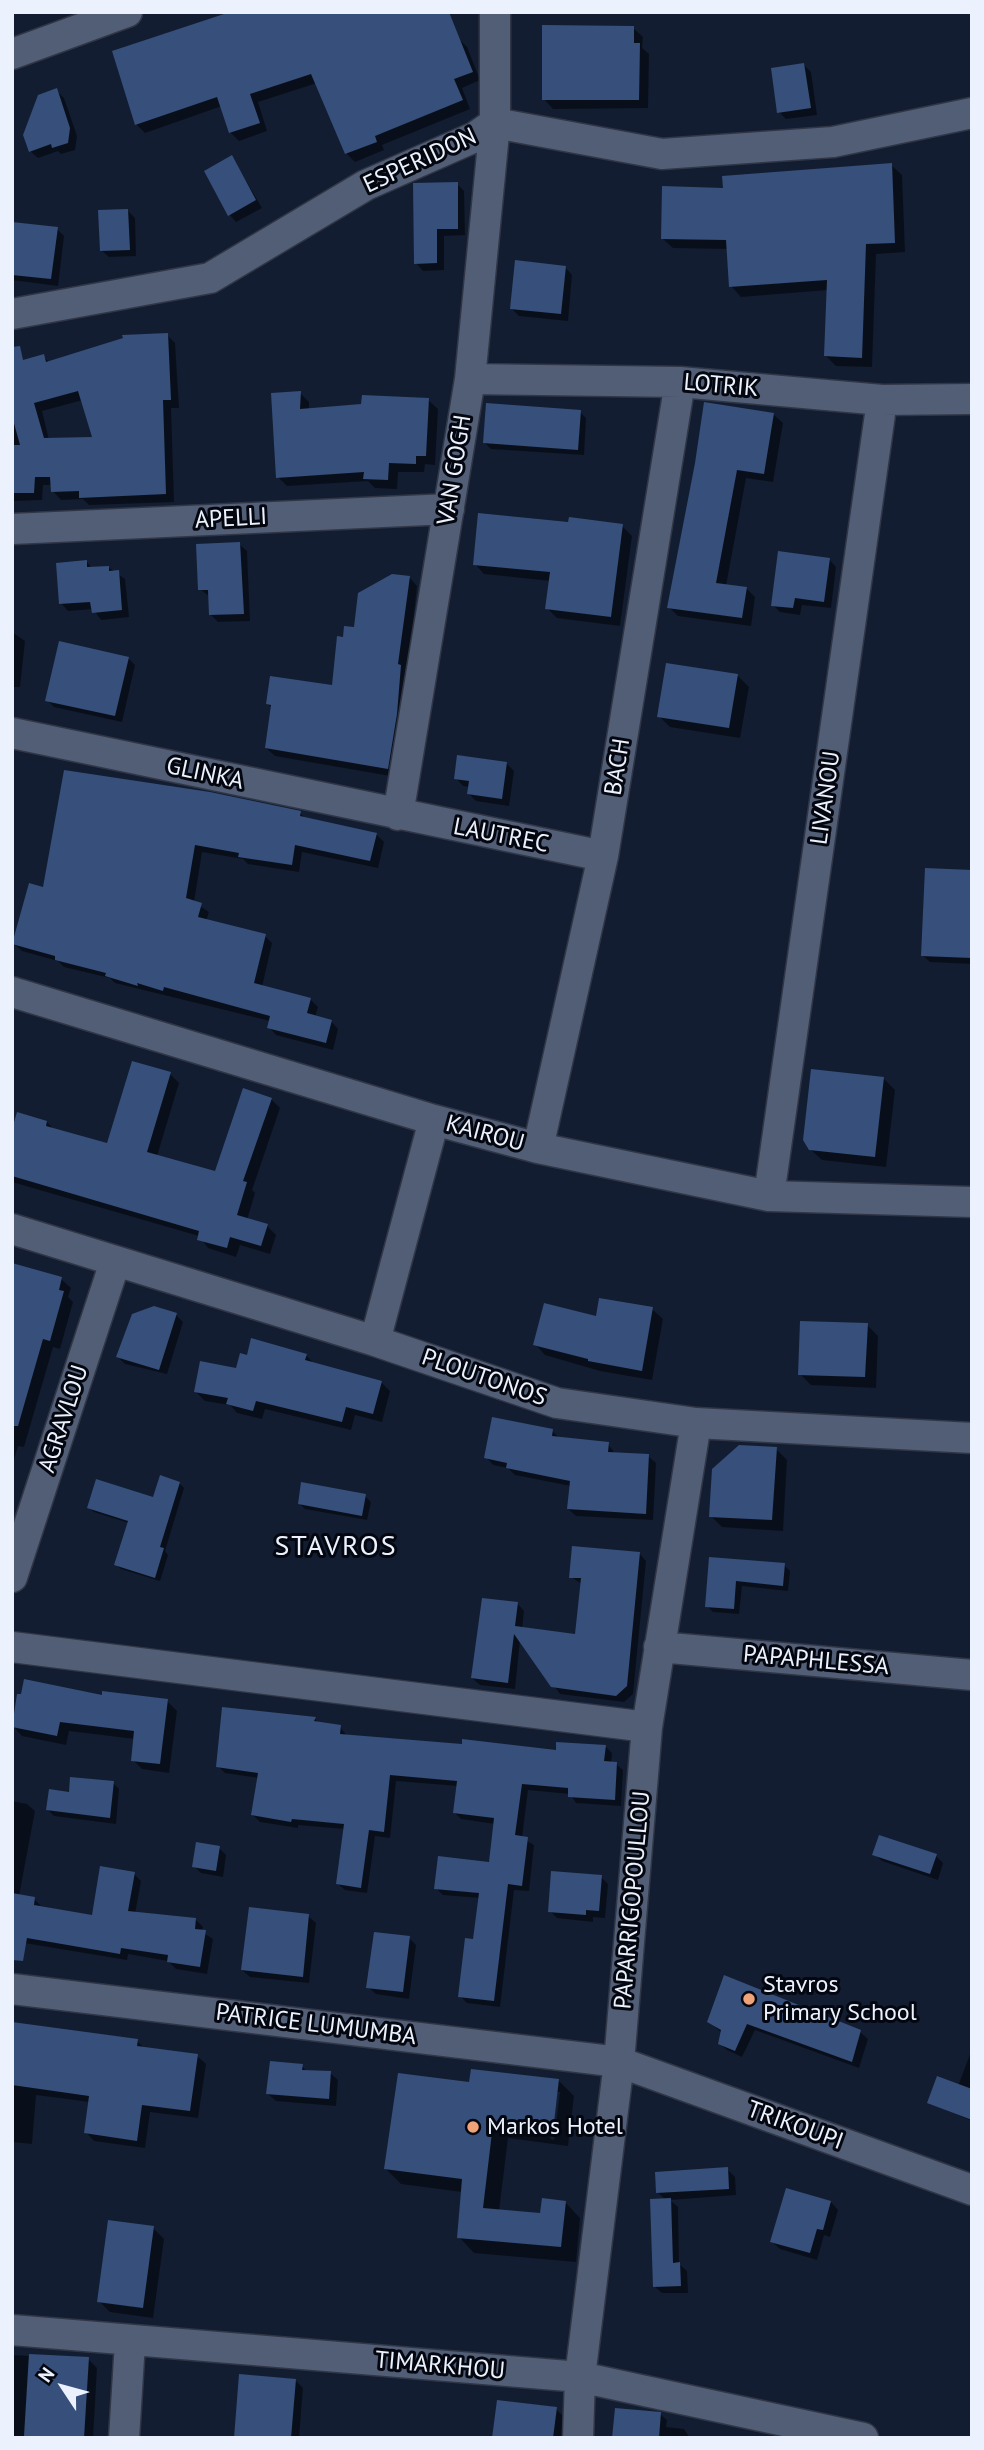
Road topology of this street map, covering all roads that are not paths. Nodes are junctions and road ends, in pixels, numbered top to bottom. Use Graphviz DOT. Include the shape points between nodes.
graph roads {
  1 [pos="127,12"];
  2 [pos="495,12"];
  3 [pos="12,54"];
  4 [pos="972,113"];
  5 [pos="495,123"];
  6 [pos="12,314"];
  7 [pos="470,379"];
  8 [pos="680,382"];
  9 [pos="972,399"];
  10 [pos="882,400"];
  11 [pos="449,509"];
  12 [pos="12,529"];
  13 [pos="12,733"];
  14 [pos="398,815"];
  15 [pos="603,856"];
  16 [pos="15,1002"];
  17 [pos="434,1120"];
  18 [pos="538,1148"];
  19 [pos="769,1196"];
  20 [pos="972,1202"];
  21 [pos="12,1229"];
  22 [pos="115,1262"];
  23 [pos="375,1341"];
  24 [pos="695,1423"];
  25 [pos="972,1438"];
  26 [pos="12,1577"];
  27 [pos="12,1647"];
  28 [pos="659,1647"];
  29 [pos="972,1675"];
  30 [pos="647,1727"];
  31 [pos="12,1989"];
  32 [pos="619,2062"];
  33 [pos="972,2190"];
  34 [pos="12,2330"];
  35 [pos="130,2342"];
  36 [pos="580,2377"];
  37 [pos="846,2436"];
  38 [pos="124,2438"];
  39 [pos="578,2438"];
  1 -- 3 [label="street"];
  2 -- 5 [label="street, VAN GOGH"];
  4 -- 5 [label="street, ESPERIDON" via="833,142 662,154"];
  5 -- 6 [label="street, ESPERIDON" via="475,137 366,185 209,278"];
  5 -- 7 [label="street, VAN GOGH"];
  7 -- 8 [label="street, LOTRIK"];
  7 -- 11 [label="street, VAN GOGH"];
  8 -- 10 [label="street, LOTRIK"];
  8 -- 15 [label="street, BACH"];
  9 -- 10 [label="street, LOTRIK"];
  10 -- 19 [label="street, LIVANOU"];
  11 -- 12 [label="street, APELLI"];
  11 -- 14 [label="street, VAN GOGH"];
  13 -- 14 [label="street, GLINKA"];
  14 -- 15 [label="street, LAUTREC"];
  15 -- 18 [label="street, BACH"];
  16 -- 17 [label="street, KAIROU"];
  17 -- 18 [label="street, KAIROU"];
  17 -- 23 [label="street"];
  18 -- 19 [label="street, KAIROU"];
  19 -- 20 [label="street, KAIROU"];
  21 -- 22 [label="street, PLOUTONOS"];
  22 -- 23 [label="street, PLOUTONOS"];
  22 -- 26 [label="street, AGRAVLOU"];
  23 -- 24 [label="street, PLOUTONOS" via="557,1403"];
  24 -- 25 [label="street, PLOUTONOS"];
  24 -- 28 [label="street, PAPARRIGOPOULLOU"];
  27 -- 30 [label="street"];
  28 -- 29 [label="street, PAPAPHLESSA"];
  28 -- 30 [label="street, PAPARRIGOPOULLOU"];
  30 -- 32 [label="street, PAPARRIGOPOULLOU"];
  31 -- 32 [label="street, PATRICE LUMUMBA"];
  32 -- 33 [label="street, TRIKOUPI"];
  32 -- 36 [label="street, PAPARRIGOPOULLOU"];
  34 -- 35 [label="street, TIMARKHOU"];
  35 -- 36 [label="street, TIMARKHOU"];
  35 -- 38 [label="street"];
  36 -- 37 [label="street, TIMARKHOU"];
  36 -- 39 [label="street, PAPARRIGOPOULLOU"];
}
